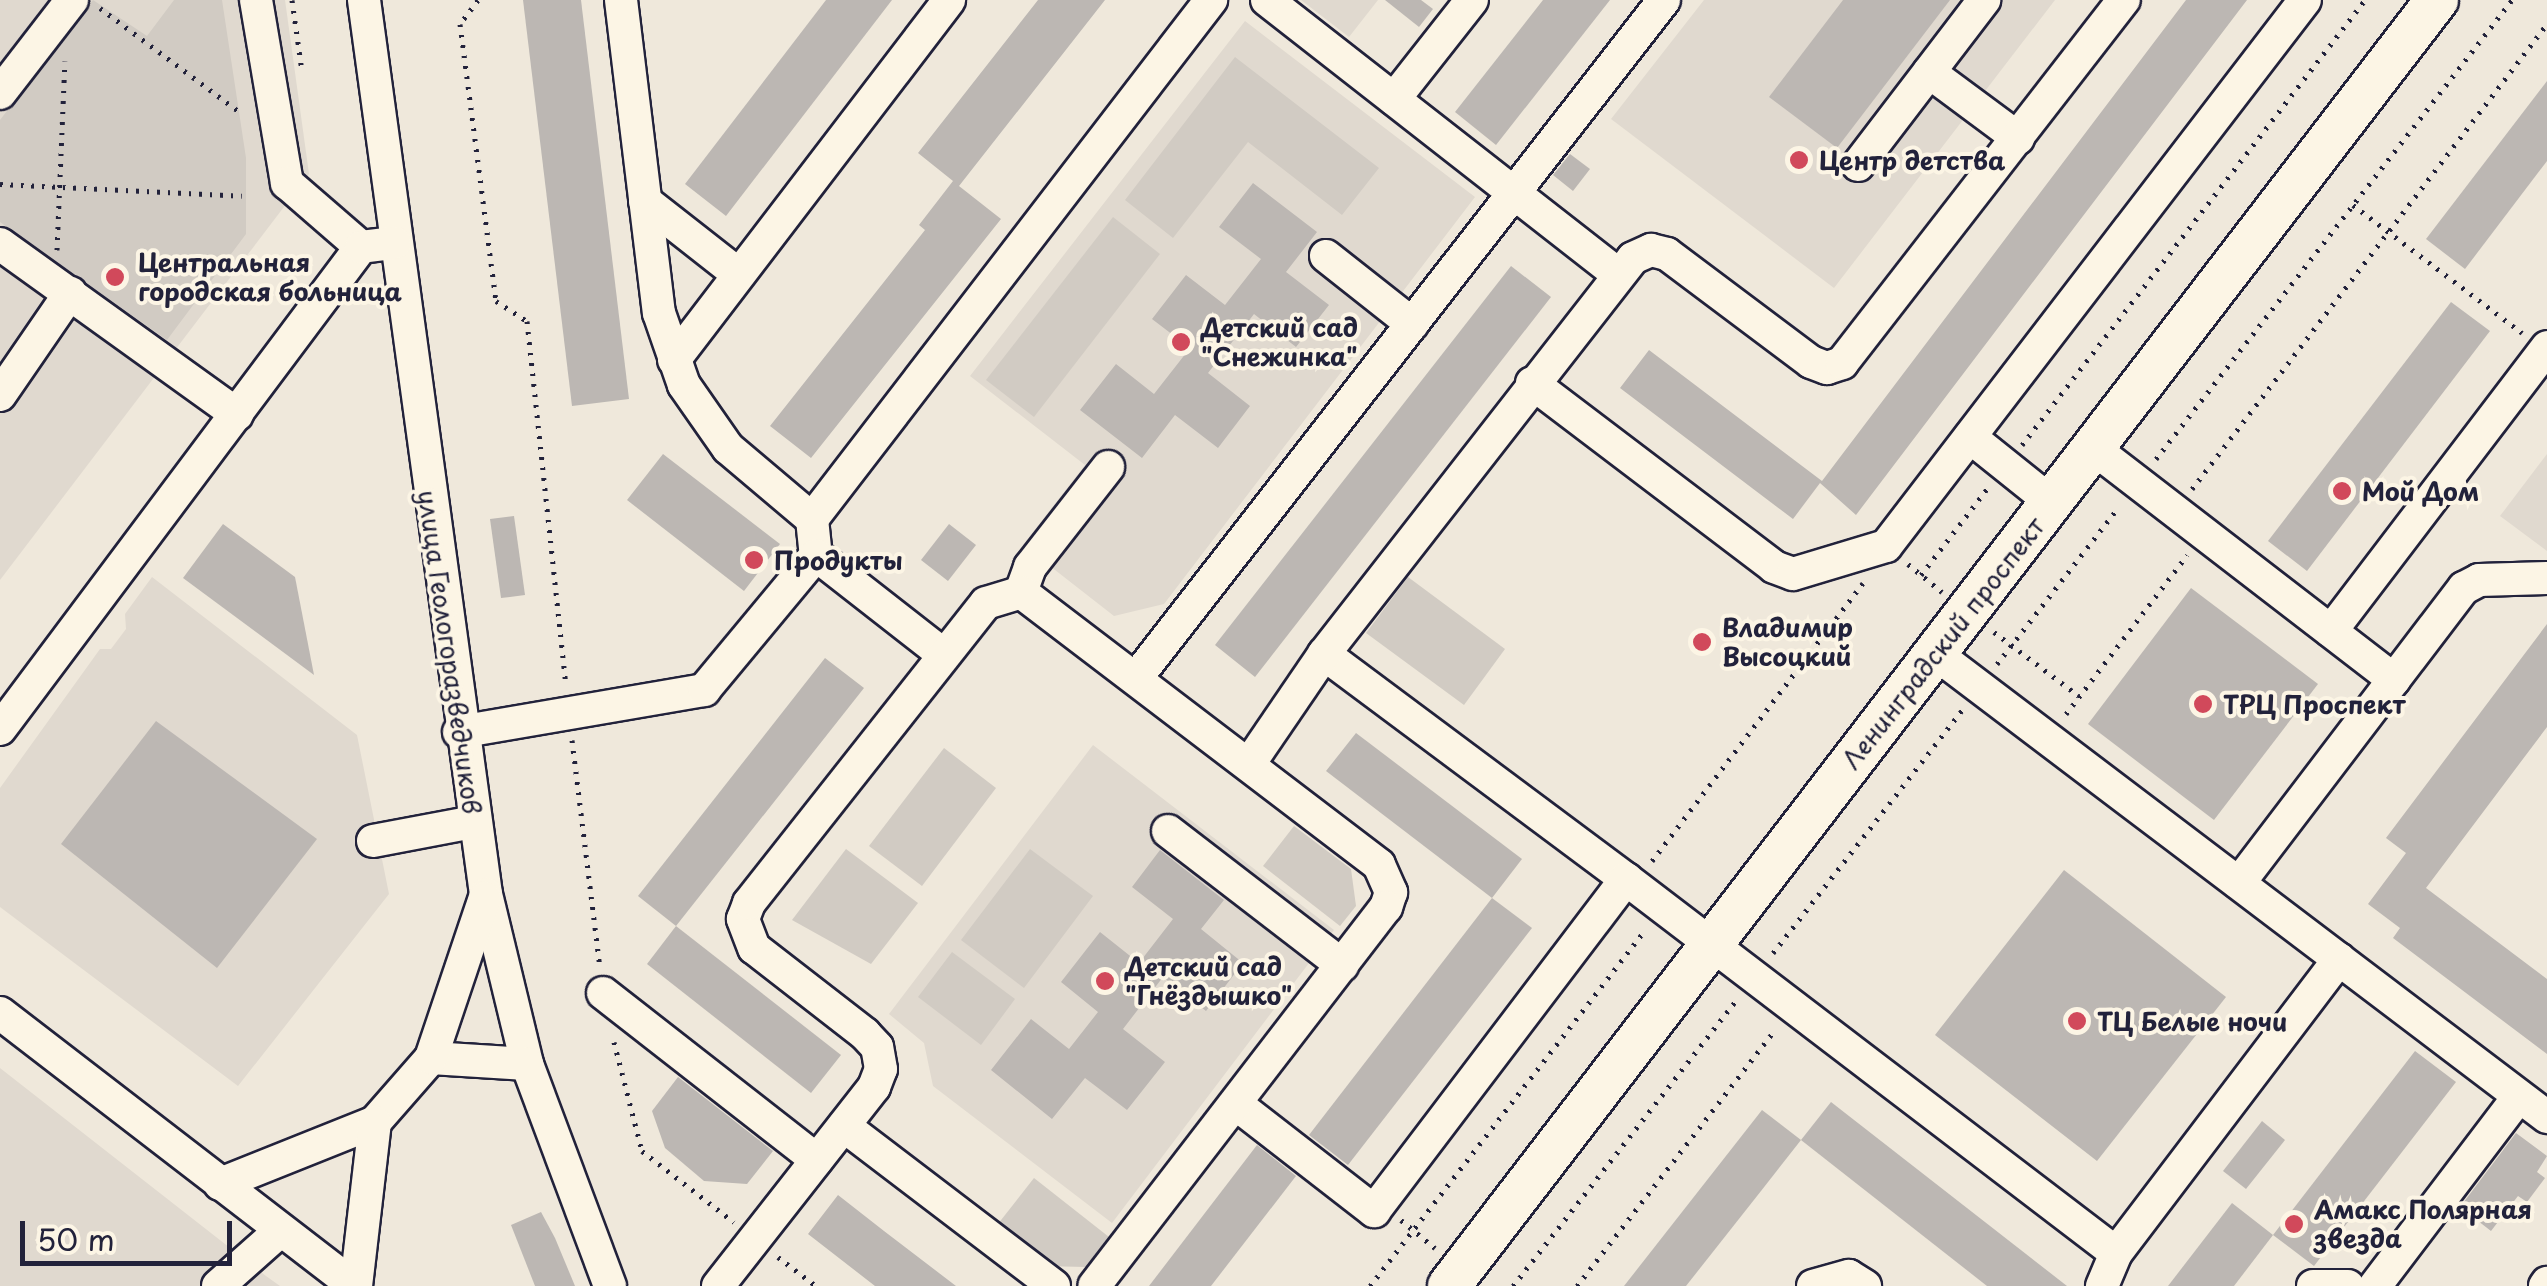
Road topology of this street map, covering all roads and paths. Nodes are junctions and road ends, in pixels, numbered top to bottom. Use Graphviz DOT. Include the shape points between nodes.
graph roads {
  1 [pos="256,0"];
  2 [pos="364,0"];
  3 [pos="478,0"];
  4 [pos="621,0"];
  5 [pos="949,0"];
  6 [pos="1211,0"];
  7 [pos="1266,0"];
  8 [pos="1472,0"];
  9 [pos="1664,0"];
  10 [pos="1984,0"];
  11 [pos="2124,0"];
  12 [pos="2304,0"];
  13 [pos="2365,0"];
  14 [pos="2437,0"];
  15 [pos="2512,0"];
  16 [pos="82,1"];
  17 [pos="2547,24"];
  18 [pos="66,52"];
  19 [pos="1929,72"];
  20 [pos="0,93"];
  21 [pos="1394,99"];
  22 [pos="238,110"];
  23 [pos="2018,138"];
  24 [pos="1858,165"];
  25 [pos="0,184"];
  26 [pos="59,187"];
  27 [pos="1513,193"];
  28 [pos="242,196"];
  29 [pos="646,201"];
  30 [pos="2353,205"];
  31 [pos="2388,232"];
  32 [pos="395,243"];
  33 [pos="0,244"];
  34 [pos="361,247"];
  35 [pos="1326,256"];
  36 [pos="1617,272"];
  37 [pos="738,274"];
  38 [pos="63,278"];
  39 [pos="1412,324"];
  40 [pos="2546,349"];
  41 [pos="674,360"];
  42 [pos="1532,383"];
  43 [pos="0,395"];
  44 [pos="237,414"];
  45 [pos="1970,437"];
  46 [pos="2093,448"];
  47 [pos="2006,466"];
  48 [pos="1108,467"];
  49 [pos="2138,482"];
  50 [pos="2052,502"];
  51 [pos="2175,511"];
  52 [pos="812,519"];
  53 [pos="2204,533"];
  54 [pos="816,555"];
  55 [pos="1921,575"];
  56 [pos="2547,578"];
  57 [pos="1021,592"];
  58 [pos="2330,631"];
  59 [pos="1324,654"];
  60 [pos="1936,654"];
  61 [pos="944,655"];
  62 [pos="2050,674"];
  63 [pos="1137,677"];
  64 [pos="2394,680"];
  65 [pos="1980,687"];
  66 [pos="2079,696"];
  67 [pos="569,716"];
  68 [pos="0,729"];
  69 [pos="459,732"];
  70 [pos="2048,738"];
  71 [pos="1249,764"];
  72 [pos="474,822"];
  73 [pos="1168,832"];
  74 [pos="372,841"];
  75 [pos="1626,879"];
  76 [pos="2239,883"];
  77 [pos="486,894"];
  78 [pos="1711,944"];
  79 [pos="2339,960"];
  80 [pos="1342,965"];
  81 [pos="1754,977"];
  82 [pos="603,993"];
  83 [pos="1794,1006"];
  84 [pos="0,1013"];
  85 [pos="431,1058"];
  86 [pos="528,1064"];
  87 [pos="2519,1096"];
  88 [pos="1236,1104"];
  89 [pos="2547,1117"];
  90 [pos="375,1122"];
  91 [pos="844,1126"];
  92 [pos="817,1160"];
  93 [pos="220,1184"];
  94 [pos="1380,1203"];
  95 [pos="280,1230"];
  96 [pos="755,1238"];
  97 [pos="2116,1253"];
  98 [pos="1456,1278"];
  99 [pos="218,1286"];
  100 [pos="354,1286"];
  101 [pos="610,1286"];
  102 [pos="718,1286"];
  103 [pos="816,1286"];
  104 [pos="1054,1286"];
  105 [pos="1094,1286"];
  106 [pos="1513,1286"];
  107 [pos="1577,1286"];
  108 [pos="1813,1286"];
  109 [pos="1865,1286"];
  110 [pos="2102,1286"];
  111 [pos="2313,1286"];
  112 [pos="2348,1286"];
  113 [pos="2375,1286"];
  1 -- 34 [label="street" via="287,183"];
  2 -- 32 [label="street, улица Геологоразведчиков"];
  3 -- 67 [label="path" via="460,24 496,301 527,322"];
  4 -- 29 [label="street"];
  5 -- 37 [label="street"];
  6 -- 52 [label="street"];
  7 -- 21 [label="street"];
  8 -- 21 [label="street"];
  9 -- 27 [label="street"];
  10 -- 19 [label="street"];
  11 -- 23 [label="street"];
  12 -- 45 [label="street"];
  13 -- 47 [label="path"];
  14 -- 46 [label="main road, Ленинградский проспект"];
  15 -- 30 [label="path"];
  16 -- 20 [label="street"];
  16 -- 22 [label="path"];
  17 -- 31 [label="path"];
  18 -- 26 [label="path"];
  19 -- 23 [label="street"];
  19 -- 24 [label="street"];
  21 -- 27 [label="street"];
  23 -- 36 [label="street" via="1842,363 1827,368 1811,362 1667,254 1651,250"];
  25 -- 26 [label="path"];
  26 -- 28 [label="path"];
  26 -- 38 [label="path"];
  27 -- 36 [label="street"];
  27 -- 39 [label="street"];
  29 -- 37 [label="street"];
  29 -- 41 [label="street" via="659,313"];
  30 -- 31 [label="path"];
  30 -- 49 [label="path"];
  31 -- 40 [label="path"];
  31 -- 51 [label="path"];
  32 -- 34 [label="street"];
  32 -- 69 [label="street, улица Геологоразведчиков"];
  33 -- 38 [label="street"];
  34 -- 44 [label="street"];
  35 -- 39 [label="street"];
  36 -- 42 [label="street"];
  37 -- 41 [label="street"];
  38 -- 43 [label="street"];
  38 -- 44 [label="street"];
  39 -- 63 [label="street"];
  40 -- 58 [label="street"];
  41 -- 52 [label="street" via="712,431"];
  42 -- 45 [label="street" via="1774,567 1793,574 1886,546"];
  42 -- 59 [label="street"];
  44 -- 68 [label="street"];
  45 -- 47 [label="street"];
  46 -- 49 [label="street"];
  46 -- 50 [label="main road, Ленинградский проспект"];
  47 -- 50 [label="street"];
  47 -- 55 [label="path"];
  48 -- 57 [label="street" via="1030,568"];
  49 -- 51 [label="street"];
  49 -- 65 [label="path"];
  50 -- 60 [label="main road, Ленинградский проспект"];
  51 -- 53 [label="street"];
  52 -- 54 [label="street"];
  53 -- 58 [label="street"];
  53 -- 66 [label="path"];
  54 -- 61 [label="street"];
  54 -- 67 [label="street" via="704,690"];
  56 -- 64 [label="street" via="2479,580 2464,588"];
  57 -- 61 [label="street" via="986,603"];
  57 -- 63 [label="street"];
  58 -- 64 [label="street"];
  59 -- 71 [label="street"];
  59 -- 75 [label="street"];
  60 -- 65 [label="street"];
  60 -- 78 [label="main road, Ленинградский проспект"];
  61 -- 91 [label="street" via="748,904 743,919 754,948 877,1047 881,1069 874,1087"];
  62 -- 66 [label="path"];
  63 -- 71 [label="street"];
  64 -- 76 [label="street"];
  65 -- 70 [label="street"];
  65 -- 81 [label="path"];
  66 -- 70 [label="path"];
  67 -- 69 [label="street"];
  67 -- 82 [label="path"];
  69 -- 72 [label="street, улица Геологоразведчиков"];
  70 -- 76 [label="street"];
  71 -- 80 [label="street" via="1388,876 1386,907"];
  72 -- 74 [label="street"];
  72 -- 77 [label="street, улица Геологоразведчиков"];
  73 -- 80 [label="street"];
  75 -- 78 [label="street"];
  75 -- 94 [label="street"];
  76 -- 79 [label="street"];
  77 -- 85 [label="street"];
  77 -- 86 [label="street, улица Геологоразведчиков"];
  78 -- 81 [label="street"];
  78 -- 98 [label="main road, Ленинградский проспект"];
  79 -- 87 [label="street"];
  79 -- 97 [label="street"];
  80 -- 88 [label="street"];
  81 -- 83 [label="street"];
  81 -- 106 [label="path"];
  82 -- 92 [label="street"];
  82 -- 96 [label="path" via="642,1151"];
  83 -- 97 [label="street"];
  83 -- 107 [label="path"];
  84 -- 93 [label="street"];
  85 -- 86 [label="street"];
  85 -- 90 [label="street"];
  86 -- 101 [label="street, улица Геологоразведчиков"];
  87 -- 89 [label="street"];
  87 -- 113 [label="street"];
  88 -- 94 [label="street" via="1374,1211"];
  88 -- 105 [label="street"];
  90 -- 93 [label="street"];
  90 -- 100 [label="street"];
  91 -- 92 [label="street"];
  91 -- 104 [label="street"];
  92 -- 96 [label="street"];
  93 -- 95 [label="street"];
  94 -- 98 [label="path"];
  95 -- 99 [label="street"];
  95 -- 100 [label="street"];
  96 -- 102 [label="street"];
  96 -- 103 [label="path"];
  97 -- 110 [label="street"];
  108 -- 109 [label="street" via="1849,1276"];
  111 -- 112 [label="street"];
}
